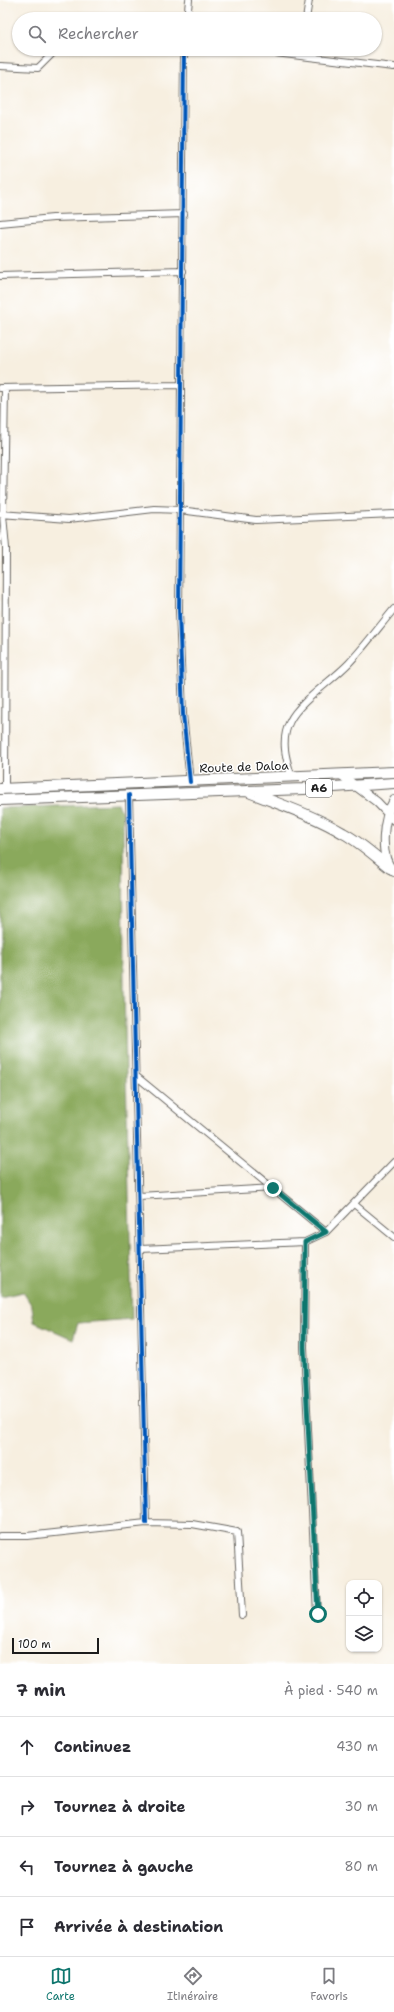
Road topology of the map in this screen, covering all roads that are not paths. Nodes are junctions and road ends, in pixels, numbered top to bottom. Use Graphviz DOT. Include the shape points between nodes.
graph roads {
  1 [pos="189,0"];
  2 [pos="309,0"];
  3 [pos="188,12"];
  4 [pos="307,12"];
  5 [pos="50,56"];
  6 [pos="184,56"];
  7 [pos="300,56"];
  8 [pos="0,66"];
  9 [pos="394,67"];
  10 [pos="184,214"];
  11 [pos="0,223"];
  12 [pos="183,271"];
  13 [pos="0,276"];
  14 [pos="181,385"];
  15 [pos="3,388"];
  16 [pos="180,510"];
  17 [pos="394,514"];
  18 [pos="1,515"];
  19 [pos="394,609"];
  20 [pos="394,772"];
  21 [pos="340,776"];
  22 [pos="292,778"];
  23 [pos="190,782"];
  24 [pos="394,783"];
  25 [pos="357,786"];
  26 [pos="3,789"];
  27 [pos="244,790"];
  28 [pos="129,795"];
  29 [pos="0,800"];
  30 [pos="394,800"];
  31 [pos="388,813"];
  32 [pos="394,820"];
  33 [pos="392,870"];
  34 [pos="136,1076"];
  35 [pos="394,1162"];
  36 [pos="273,1188"];
  37 [pos="139,1196"];
  38 [pos="354,1204"];
  39 [pos="326,1232"];
  40 [pos="394,1237"];
  41 [pos="305,1242"];
  42 [pos="140,1249"];
  43 [pos="146,1523"];
  44 [pos="0,1536"];
  45 [pos="318,1614"];
  46 [pos="242,1615"];
  1 -- 3 [label="street"];
  2 -- 4 [label="street"];
  5 -- 8 [label="street" via="38,68"];
  6 -- 10 [label="street"];
  7 -- 9 [label="street"];
  10 -- 11 [label="street" via="53,218"];
  10 -- 12 [label="street"];
  12 -- 13 [label="street"];
  12 -- 14 [label="street"];
  14 -- 15 [label="street"];
  14 -- 16 [label="street"];
  15 -- 18 [label="street"];
  16 -- 17 [label="street" via="256,520"];
  16 -- 18 [label="street" via="129,510 106,516 69,519"];
  16 -- 23 [label="street" via="179,611 183,714"];
  18 -- 26 [label="street" via="6,548"];
  19 -- 22 [label="street" via="348,663 290,721 284,738 284,752"];
  20 -- 21 [label="highway, Route de Daloa / A6"];
  21 -- 22 [label="highway, Route de Daloa / A6"];
  21 -- 25 [label="main road"];
  22 -- 23 [label="highway, Route de Daloa / A6"];
  23 -- 26 [label="highway, Route de Daloa / A6"];
  24 -- 25 [label="highway, Route de Daloa / A6"];
  25 -- 27 [label="highway, Route de Daloa / A6"];
  25 -- 31 [label="main road"];
  27 -- 28 [label="highway, A6"];
  27 -- 33 [label="highway" via="295,809 344,833"];
  28 -- 29 [label="highway, A6"];
  28 -- 34 [label="street"];
  30 -- 31 [label="main road"];
  31 -- 32 [label="main road"];
  31 -- 33 [label="main road" via="384,842"];
  34 -- 36 [label="street"];
  34 -- 37 [label="street"];
  35 -- 38 [label="street"];
  36 -- 37 [label="street"];
  36 -- 39 [label="street"];
  37 -- 42 [label="street"];
  38 -- 39 [label="street"];
  38 -- 40 [label="street"];
  39 -- 41 [label="street"];
  41 -- 42 [label="street"];
  41 -- 45 [label="street" via="304,1347"];
  42 -- 43 [label="street"];
  43 -- 44 [label="street" via="27,1536"];
  43 -- 46 [label="street" via="192,1524 238,1532"];
}
